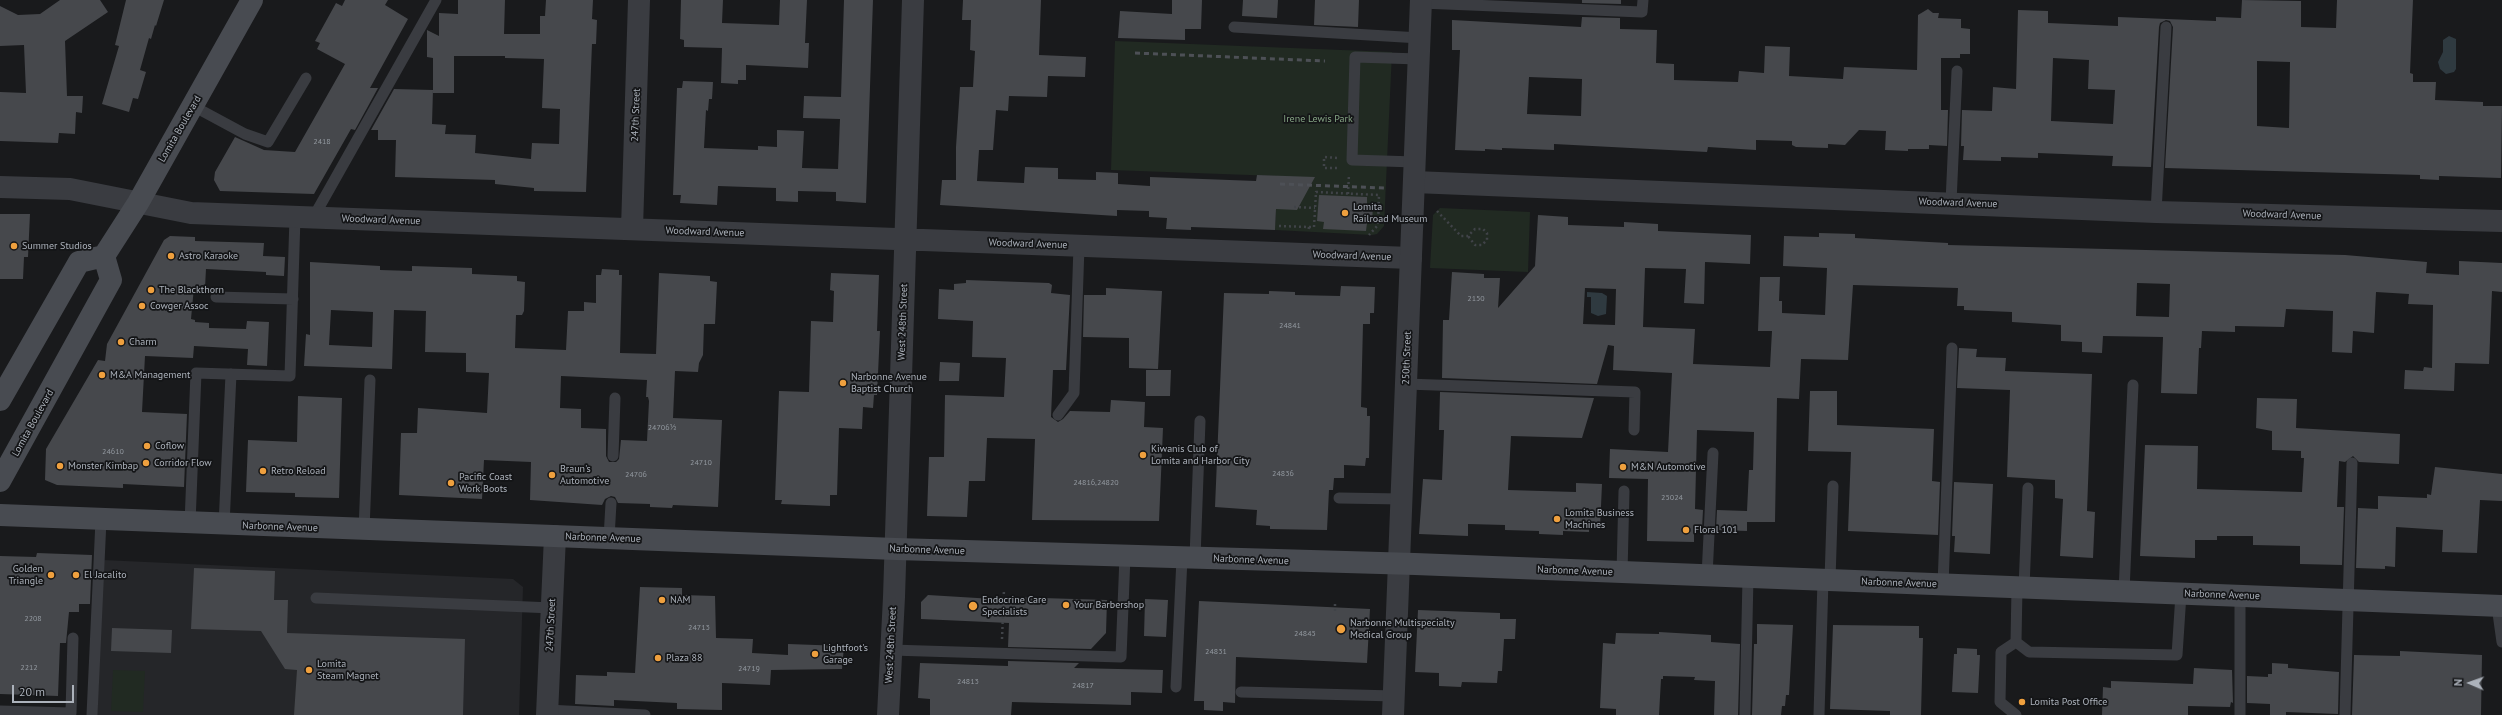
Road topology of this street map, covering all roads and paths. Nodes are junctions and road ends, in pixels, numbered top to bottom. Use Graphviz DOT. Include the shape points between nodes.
graph roads {
  1 [pos="252,0"];
  2 [pos="436,0"];
  3 [pos="639,0"];
  4 [pos="913,0"];
  5 [pos="1643,0"];
  6 [pos="1421,2"];
  7 [pos="2166,27"];
  8 [pos="1234,28"];
  9 [pos="1420,48"];
  10 [pos="1957,71"];
  11 [pos="306,78"];
  12 [pos="193,106"];
  13 [pos="1324,157"];
  14 [pos="1324,168"];
  15 [pos="1349,169"];
  16 [pos="1414,172"];
  17 [pos="0,187"];
  18 [pos="1348,194"];
  19 [pos="1951,202"];
  20 [pos="138,203"];
  21 [pos="1294,207"];
  22 [pos="1316,208"];
  23 [pos="1436,211"];
  24 [pos="2156,212"];
  25 [pos="304,217"];
  26 [pos="2502,221"];
  27 [pos="1279,226"];
  28 [pos="1309,227"];
  29 [pos="632,229"];
  30 [pos="1308,232"];
  31 [pos="1369,235"];
  32 [pos="1468,236"];
  33 [pos="906,240"];
  34 [pos="1080,246"];
  35 [pos="104,256"];
  36 [pos="1412,258"];
  37 [pos="216,297"];
  38 [pos="293,300"];
  39 [pos="1952,348"];
  40 [pos="231,374"];
  41 [pos="370,380"];
  42 [pos="1406,384"];
  43 [pos="2133,385"];
  44 [pos="615,398"];
  45 [pos="0,400"];
  46 [pos="1058,415"];
  47 [pos="1200,421"];
  48 [pos="1634,430"];
  49 [pos="1713,453"];
  50 [pos="613,456"];
  51 [pos="2352,463"];
  52 [pos="0,481"];
  53 [pos="1833,486"];
  54 [pos="2028,488"];
  55 [pos="1624,491"];
  56 [pos="1339,498"];
  57 [pos="1402,499"];
  58 [pos="611,503"];
  59 [pos="0,515"];
  60 [pos="101,520"];
  61 [pos="190,524"];
  62 [pos="224,525"];
  63 [pos="364,530"];
  64 [pos="555,536"];
  65 [pos="610,538"];
  66 [pos="896,549"];
  67 [pos="1125,556"];
  68 [pos="1189,558"];
  69 [pos="1399,564"];
  70 [pos="1622,573"];
  71 [pos="1707,576"];
  72 [pos="1748,577"];
  73 [pos="1826,580"];
  74 [pos="1943,585"];
  75 [pos="2021,588"];
  76 [pos="1004,590"];
  77 [pos="2124,592"];
  78 [pos="2181,594"];
  79 [pos="2240,596"];
  80 [pos="316,598"];
  81 [pos="2350,600"];
  82 [pos="1335,603"];
  83 [pos="2500,606"];
  84 [pos="552,608"];
  85 [pos="1335,611"];
  86 [pos="73,638"];
  87 [pos="2016,642"];
  88 [pos="2502,642"];
  89 [pos="891,650"];
  90 [pos="1002,654"];
  91 [pos="1176,687"];
  92 [pos="1241,692"];
  93 [pos="1394,705"];
  94 [pos="0,711"];
  95 [pos="547,712"];
  96 [pos="92,715"];
  97 [pos="645,715"];
  98 [pos="888,715"];
  99 [pos="1745,715"];
  100 [pos="1818,715"];
  101 [pos="2016,715"];
  102 [pos="2240,715"];
  103 [pos="2345,715"];
  1 -- 12 [label="main road, Lomita Boulevard"];
  2 -- 25 [label="lane"];
  3 -- 29 [label="street, 247th Street"];
  4 -- 33 [label="street, West 248th Street"];
  5 -- 6 [label="lane" via="1642,12"];
  6 -- 9 [label="street, 250th Street"];
  7 -- 24 [label="lane"];
  8 -- 9 [label="lane"];
  9 -- 16 [label="street, 250th Street"];
  9 -- 16 [label="lane" via="1355,57 1352,160"];
  10 -- 19 [label="lane"];
  11 -- 12 [label="lane" via="268,142 245,134"];
  12 -- 20 [label="main road, Lomita Boulevard"];
  13 -- 14 [label="path"];
  15 -- 18 [label="path"];
  16 -- 19 [label="street, Woodward Avenue"];
  16 -- 36 [label="street, 250th Street"];
  17 -- 20 [label="street, Woodward Avenue" via="70,189"];
  18 -- 22 [label="path" via="1316,192"];
  18 -- 31 [label="path" via="1379,195 1378,225"];
  19 -- 24 [label="street, Woodward Avenue"];
  20 -- 25 [label="street, Woodward Avenue" via="191,214"];
  20 -- 35 [label="main road, Lomita Boulevard"];
  21 -- 22 [label="path"];
  22 -- 28 [label="path" via="1314,227"];
  23 -- 32 [label="path" via="1461,236"];
  24 -- 26 [label="street, Woodward Avenue"];
  25 -- 29 [label="street, Woodward Avenue"];
  25 -- 38 [label="lane"];
  27 -- 28 [label="path"];
  28 -- 30 [label="path"];
  29 -- 33 [label="street, Woodward Avenue"];
  32 -- 32 [label="path" via="1475,229 1483,229 1487,233 1487,240 1482,245 1475,245"];
  33 -- 34 [label="street, Woodward Avenue"];
  33 -- 66 [label="street, West 248th Street"];
  34 -- 36 [label="street, Woodward Avenue"];
  34 -- 46 [label="lane" via="1074,393"];
  35 -- 45 [label="main road" via="79,262"];
  35 -- 52 [label="main road, Lomita Boulevard" via="111,280"];
  36 -- 42 [label="street, 250th Street"];
  37 -- 38 [label="lane"];
  38 -- 40 [label="lane" via="290,376"];
  39 -- 74 [label="lane"];
  40 -- 61 [label="lane" via="196,372"];
  40 -- 62 [label="lane"];
  41 -- 63 [label="lane"];
  42 -- 48 [label="lane" via="1635,392"];
  42 -- 57 [label="street, 250th Street"];
  43 -- 77 [label="lane"];
  44 -- 50 [label="lane"];
  47 -- 68 [label="lane"];
  49 -- 71 [label="lane"];
  51 -- 81 [label="lane"];
  53 -- 73 [label="lane"];
  54 -- 75 [label="lane"];
  55 -- 70 [label="lane"];
  56 -- 57 [label="lane"];
  57 -- 69 [label="street, 250th Street"];
  58 -- 65 [label="lane"];
  59 -- 60 [label="main road, Narbonne Avenue"];
  60 -- 61 [label="main road, Narbonne Avenue"];
  60 -- 96 [label="lane"];
  61 -- 62 [label="main road, Narbonne Avenue"];
  62 -- 63 [label="main road, Narbonne Avenue"];
  63 -- 64 [label="main road, Narbonne Avenue"];
  64 -- 65 [label="main road, Narbonne Avenue"];
  64 -- 84 [label="street, 247th Street"];
  65 -- 66 [label="main road, Narbonne Avenue"];
  66 -- 67 [label="main road, Narbonne Avenue"];
  66 -- 89 [label="street, West 248th Street"];
  67 -- 68 [label="main road, Narbonne Avenue"];
  67 -- 90 [label="lane" via="1121,657"];
  68 -- 69 [label="main road, Narbonne Avenue"];
  68 -- 91 [label="lane"];
  69 -- 70 [label="main road, Narbonne Avenue"];
  69 -- 93 [label="street, 250th Street"];
  70 -- 71 [label="main road, Narbonne Avenue"];
  71 -- 72 [label="main road, Narbonne Avenue"];
  72 -- 73 [label="main road, Narbonne Avenue"];
  72 -- 99 [label="lane"];
  73 -- 74 [label="main road, Narbonne Avenue"];
  73 -- 100 [label="lane"];
  74 -- 75 [label="main road, Narbonne Avenue"];
  75 -- 77 [label="main road, Narbonne Avenue"];
  75 -- 87 [label="lane"];
  76 -- 90 [label="path"];
  77 -- 78 [label="main road, Narbonne Avenue"];
  78 -- 79 [label="main road, Narbonne Avenue"];
  78 -- 87 [label="lane" via="2177,656 2029,652"];
  79 -- 81 [label="main road, Narbonne Avenue"];
  79 -- 102 [label="lane"];
  80 -- 84 [label="lane"];
  81 -- 83 [label="main road, Narbonne Avenue"];
  81 -- 103 [label="lane"];
  82 -- 85 [label="path"];
  83 -- 88 [label="lane"];
  84 -- 95 [label="street, 247th Street"];
  86 -- 94 [label="lane" via="71,714"];
  87 -- 101 [label="lane" via="2001,652 2000,702"];
  89 -- 90 [label="lane"];
  89 -- 98 [label="street, West 248th Street"];
  92 -- 93 [label="lane"];
  95 -- 97 [label="lane"];
}
